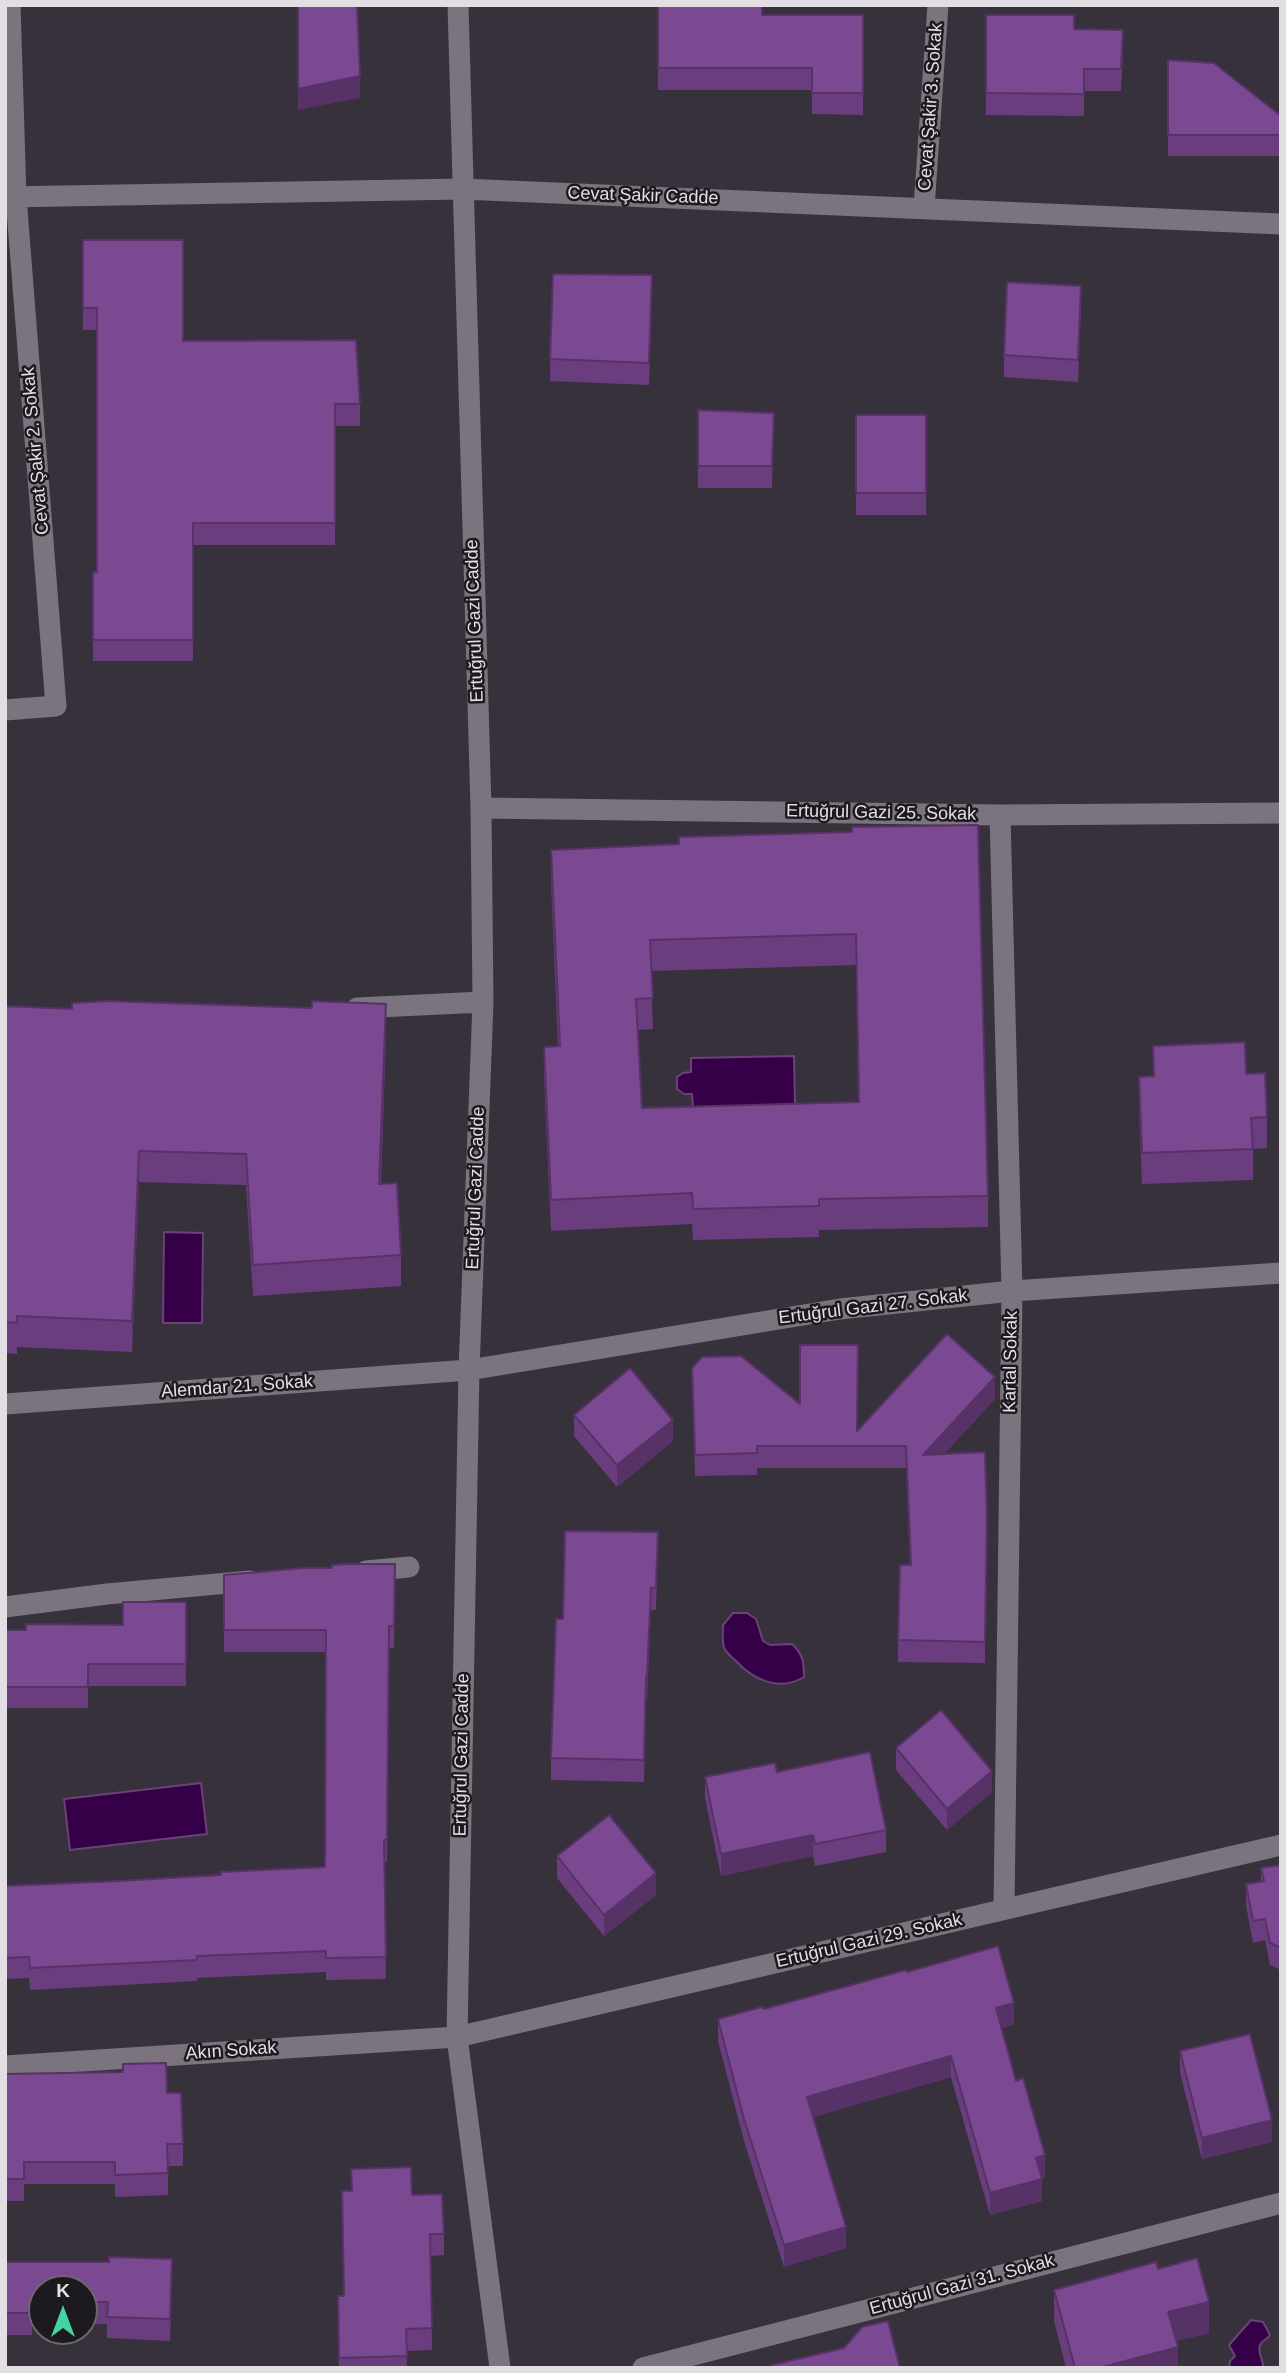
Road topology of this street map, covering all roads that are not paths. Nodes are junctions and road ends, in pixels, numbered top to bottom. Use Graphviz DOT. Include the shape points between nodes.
graph roads {
  1 [pos="10,5"];
  2 [pos="457,5"];
  3 [pos="938,5"];
  4 [pos="462,189"];
  5 [pos="10,197"];
  6 [pos="924,208"];
  7 [pos="1281,224"];
  8 [pos="5,710"];
  9 [pos="481,808"];
  10 [pos="1281,813"];
  11 [pos="1000,815"];
  12 [pos="483,1002"];
  13 [pos="333,1009"];
  14 [pos="1281,1273"];
  15 [pos="1012,1291"];
  16 [pos="469,1370"];
  17 [pos="5,1404"];
  18 [pos="409,1567"];
  19 [pos="340,1573"];
  20 [pos="271,1579"];
  21 [pos="5,1607"];
  22 [pos="1281,1845"];
  23 [pos="1003,1909"];
  24 [pos="457,2037"];
  25 [pos="5,2066"];
  26 [pos="1281,2203"];
  27 [pos="499,2368"];
  28 [pos="643,2368"];
  1 -- 5 [label="street, Cevat Şakir 2. Sokak"];
  2 -- 4 [label="street, Ertuğrul Gazi Cadde"];
  3 -- 6 [label="street, Cevat Şakir 3. Sokak"];
  4 -- 5 [label="street, Cevat Şakir Cadde"];
  4 -- 6 [label="street, Cevat Şakir Cadde"];
  4 -- 9 [label="street, Ertuğrul Gazi Cadde"];
  5 -- 8 [label="street, Cevat Şakir 2. Sokak" via="56,706"];
  6 -- 7 [label="street, Cevat Şakir Cadde"];
  9 -- 11 [label="street, Ertuğrul Gazi 25. Sokak"];
  9 -- 12 [label="street, Ertuğrul Gazi Cadde"];
  10 -- 11 [label="street, Ertuğrul Gazi 25. Sokak"];
  11 -- 15 [label="street, Kartal Sokak"];
  12 -- 13 [label="street"];
  12 -- 16 [label="street, Ertuğrul Gazi Cadde"];
  14 -- 15 [label="street, Ertuğrul Gazi 27. Sokak"];
  15 -- 16 [label="street, Ertuğrul Gazi 27. Sokak" via="841,1309"];
  15 -- 23 [label="street, Kartal Sokak"];
  16 -- 17 [label="street, Alemdar 21. Sokak"];
  16 -- 24 [label="street, Ertuğrul Gazi Cadde"];
  18 -- 19 [label="street"];
  20 -- 21 [label="street"];
  22 -- 23 [label="street, Ertuğrul Gazi 29. Sokak"];
  23 -- 24 [label="street, Ertuğrul Gazi 29. Sokak"];
  24 -- 25 [label="street, Akın Sokak"];
  24 -- 27 [label="street, Ertuğrul Gazi Cadde"];
  26 -- 28 [label="street, Ertuğrul Gazi 31. Sokak"];
}
